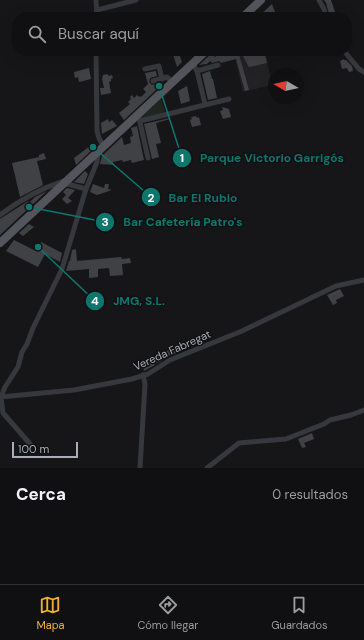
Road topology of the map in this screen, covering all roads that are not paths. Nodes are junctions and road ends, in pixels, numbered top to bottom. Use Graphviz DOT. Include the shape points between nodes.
graph roads {
  1 [pos="96,0"];
  2 [pos="136,0"];
  3 [pos="261,0"];
  4 [pos="318,0"];
  5 [pos="97,10"];
  6 [pos="248,12"];
  7 [pos="325,12"];
  8 [pos="96,56"];
  9 [pos="203,56"];
  10 [pos="348,56"];
  11 [pos="218,65"];
  12 [pos="195,67"];
  13 [pos="145,69"];
  14 [pos="364,72"];
  15 [pos="162,79"];
  16 [pos="153,81"];
  17 [pos="172,82"];
  18 [pos="229,99"];
  19 [pos="205,104"];
  20 [pos="139,118"];
  21 [pos="101,149"];
  22 [pos="148,158"];
  23 [pos="65,181"];
  24 [pos="86,189"];
  25 [pos="0,215"];
  26 [pos="0,243"];
  27 [pos="364,280"];
  28 [pos="143,375"];
  29 [pos="1,397"];
  30 [pos="364,410"];
  31 [pos="31,445"];
  32 [pos="140,468"];
  33 [pos="207,468"];
  1 -- 5 [label="street"];
  2 -- 5 [label="street"];
  3 -- 6 [label="main road"];
  4 -- 7 [label="street"];
  8 -- 21 [label="street" via="97,131"];
  9 -- 12 [label="main road"];
  10 -- 14 [label="street"];
  11 -- 12 [label="street"];
  12 -- 17 [label="main road"];
  12 -- 19 [label="street"];
  13 -- 15 [label="street" via="159,66"];
  15 -- 16 [label="street"];
  15 -- 17 [label="street" via="167,77"];
  17 -- 20 [label="main road"];
  18 -- 19 [label="street"];
  19 -- 20 [label="street"];
  20 -- 21 [label="main road"];
  20 -- 22 [label="street"];
  21 -- 23 [label="main road"];
  21 -- 24 [label="street"];
  23 -- 24 [label="street"];
  23 -- 25 [label="street" via="43,188"];
  23 -- 26 [label="main road"];
  24 -- 29 [label="street" via="62,269 22,352 18,367"];
  27 -- 28 [label="street, Vereda Fabregat" via="336,286 242,331 170,360"];
  28 -- 29 [label="street, Vereda Fabregat" via="74,390"];
  28 -- 32 [label="street" via="145,384"];
  29 -- 31 [label="street" via="3,413"];
  30 -- 33 [label="street" via="330,420 286,438 239,443"];
}
